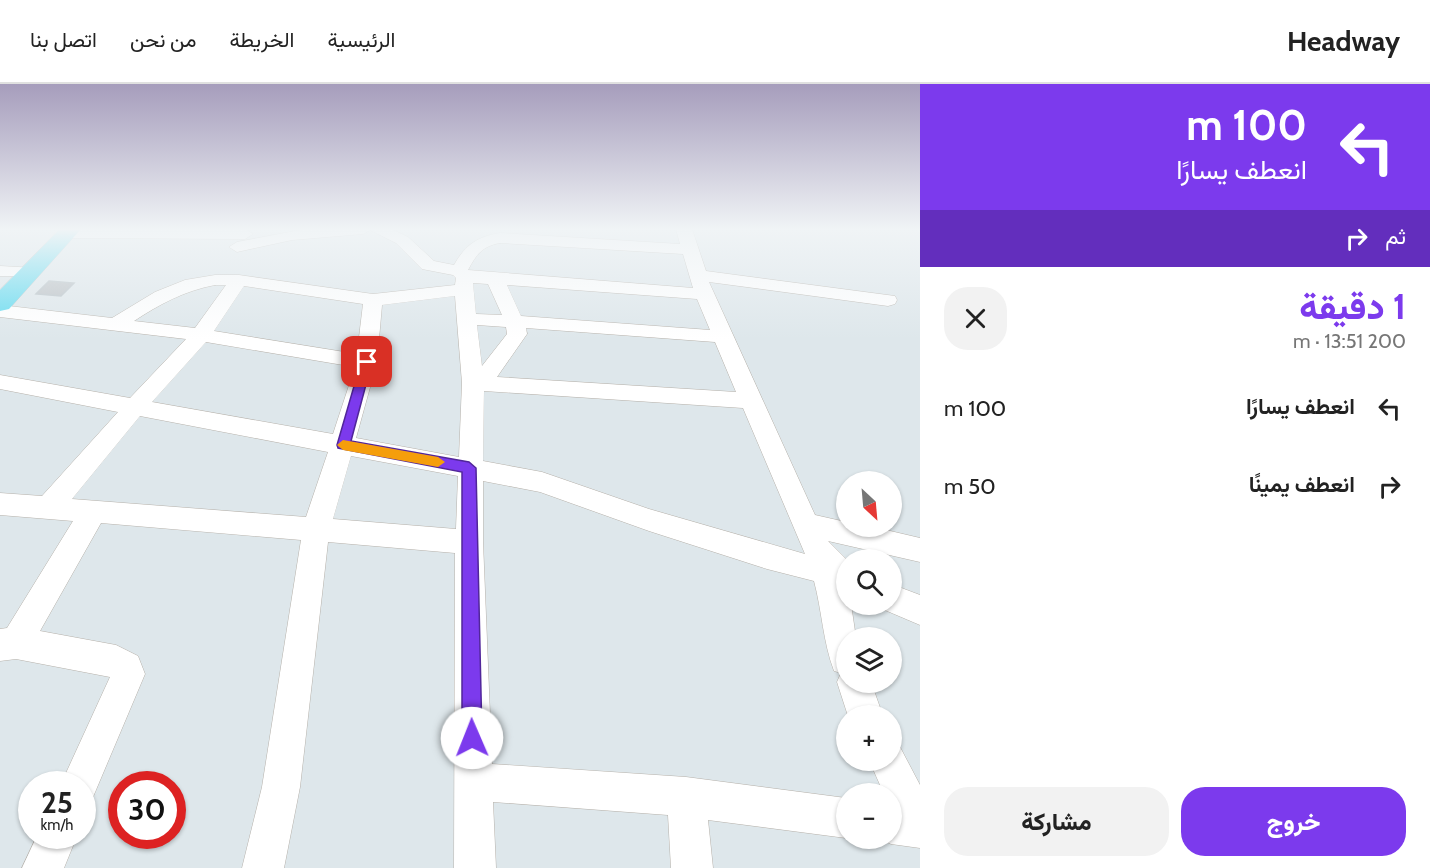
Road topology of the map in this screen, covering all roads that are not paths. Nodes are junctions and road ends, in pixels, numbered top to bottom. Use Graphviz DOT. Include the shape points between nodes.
graph roads {
  1 [pos="36,266"];
  2 [pos="225,266"];
  3 [pos="429,266"];
  4 [pos="468,266"];
  5 [pos="695,266"];
  6 [pos="0,271"];
  7 [pos="30,272"];
  8 [pos="495,279"];
  9 [pos="215,280"];
  10 [pos="239,280"];
  11 [pos="463,280"];
  12 [pos="701,284"];
  13 [pos="373,300"];
  14 [pos="888,300"];
  15 [pos="0,304"];
  16 [pos="0,311"];
  17 [pos="466,319"];
  18 [pos="514,321"];
  19 [pos="113,326"];
  20 [pos="200,336"];
  21 [pos="723,337"];
  22 [pos="367,362"];
  23 [pos="0,382"];
  24 [pos="477,383"];
  25 [pos="753,400"];
  26 [pos="135,407"];
  27 [pos="343,445"];
  28 [pos="469,468"];
  29 [pos="0,504"];
  30 [pos="48,508"];
  31 [pos="93,512"];
  32 [pos="808,525"];
  33 [pos="316,530"];
  34 [pos="469,542"];
  35 [pos="920,550"];
  36 [pos="836,572"];
  37 [pos="902,603"];
  38 [pos="920,610"];
  39 [pos="8,644"];
  40 [pos="86,771"];
  41 [pos="892,771"];
  42 [pos="473,782"];
  43 [pos="686,796"];
  44 [pos="836,817"];
  45 [pos="902,825"];
  46 [pos="920,827"];
  47 [pos="51,849"];
  48 [pos="43,868"];
  49 [pos="263,868"];
  50 [pos="475,868"];
  51 [pos="692,868"];
  1 -- 7 [label="highway"];
  2 -- 9 [label="street"];
  3 -- 11 [label="street"];
  4 -- 11 [label="street"];
  5 -- 12 [label="street"];
  6 -- 7 [label="street"];
  7 -- 15 [label="highway"];
  8 -- 11 [label="street"];
  8 -- 12 [label="street"];
  8 -- 18 [label="street"];
  9 -- 10 [label="street"];
  9 -- 19 [label="street" via="160,296"];
  10 -- 13 [label="street"];
  10 -- 20 [label="street"];
  11 -- 13 [label="street"];
  11 -- 17 [label="street"];
  12 -- 14 [label="street"];
  12 -- 21 [label="street"];
  13 -- 22 [label="street"];
  16 -- 19 [label="street"];
  17 -- 18 [label="street"];
  17 -- 24 [label="street"];
  18 -- 21 [label="street"];
  18 -- 24 [label="street" via="516,337"];
  19 -- 20 [label="street"];
  20 -- 22 [label="street"];
  20 -- 26 [label="street"];
  21 -- 25 [label="street"];
  22 -- 27 [label="street"];
  23 -- 26 [label="street"];
  24 -- 25 [label="street"];
  24 -- 28 [label="street"];
  25 -- 32 [label="street"];
  26 -- 27 [label="street"];
  26 -- 30 [label="street"];
  27 -- 28 [label="street"];
  27 -- 33 [label="street"];
  28 -- 34 [label="street"];
  28 -- 36 [label="street" via="542,482 649,520 806,567"];
  29 -- 30 [label="street"];
  30 -- 31 [label="street"];
  31 -- 33 [label="street"];
  31 -- 39 [label="street"];
  32 -- 35 [label="street"];
  32 -- 36 [label="street" via="817,549"];
  33 -- 34 [label="street"];
  33 -- 49 [label="street" via="281,787"];
  34 -- 42 [label="street"];
  37 -- 38 [label="street"];
  39 -- 40 [label="street" via="116,662 126,668 128,674"];
  41 -- 46 [label="street"];
  42 -- 43 [label="street" via="566,785"];
  42 -- 50 [label="street"];
  43 -- 44 [label="street"];
  43 -- 51 [label="street"];
  45 -- 46 [label="street"];
  47 -- 48 [label="street"];
}
